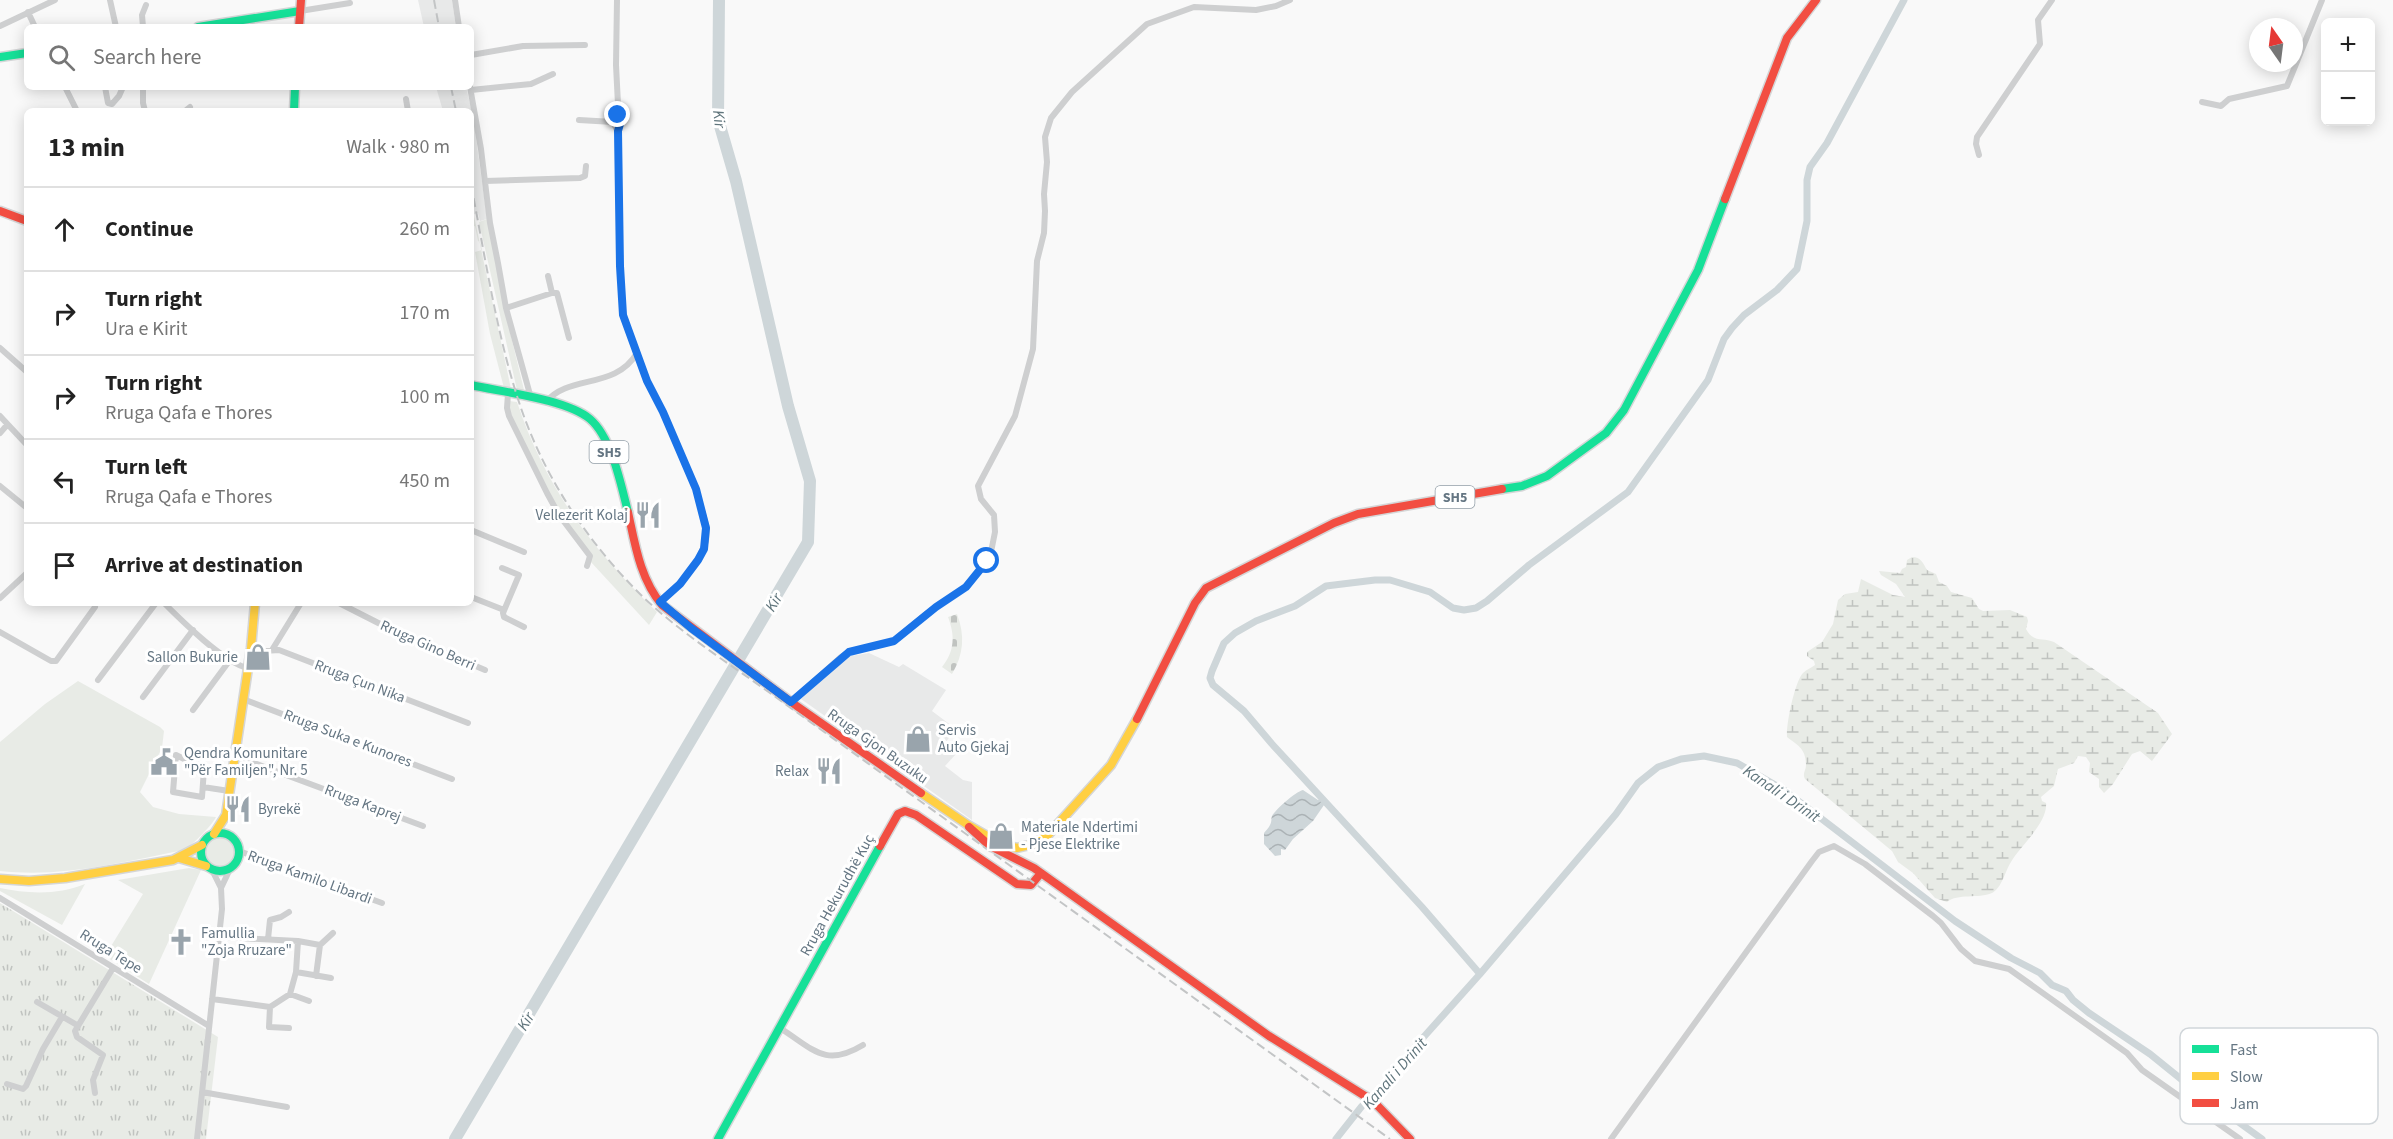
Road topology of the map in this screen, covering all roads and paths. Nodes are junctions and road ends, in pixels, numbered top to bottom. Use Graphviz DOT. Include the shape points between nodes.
graph roads {
  1 [pos="55,0"];
  2 [pos="110,0"];
  3 [pos="301,0"];
  4 [pos="455,0"];
  5 [pos="617,0"];
  6 [pos="1290,0"];
  7 [pos="1816,0"];
  8 [pos="2052,0"];
  9 [pos="2322,0"];
  10 [pos="350,3"];
  11 [pos="146,5"];
  12 [pos="300,11"];
  13 [pos="28,12"];
  14 [pos="1,24"];
  15 [pos="34,24"];
  16 [pos="115,24"];
  17 [pos="143,24"];
  18 [pos="236,24"];
  19 [pos="299,24"];
  20 [pos="459,24"];
  21 [pos="585,45"];
  22 [pos="24,53"];
  23 [pos="474,54"];
  24 [pos="0,57"];
  25 [pos="553,74"];
  26 [pos="474,89"];
  27 [pos="66,90"];
  28 [pos="106,90"];
  29 [pos="122,90"];
  30 [pos="144,90"];
  31 [pos="295,90"];
  32 [pos="470,90"];
  33 [pos="406,99"];
  34 [pos="2202,102"];
  35 [pos="76,108"];
  36 [pos="144,108"];
  37 [pos="294,108"];
  38 [pos="408,108"];
  39 [pos="473,108"];
  40 [pos="474,114"];
  41 [pos="579,120"];
  42 [pos="618,131"];
  43 [pos="1979,155"];
  44 [pos="586,166"];
  45 [pos="485,181"];
  46 [pos="0,210"];
  47 [pos="24,220"];
  48 [pos="548,276"];
  49 [pos="552,293"];
  50 [pos="507,308"];
  51 [pos="569,338"];
  52 [pos="0,348"];
  53 [pos="637,353"];
  54 [pos="24,369"];
  55 [pos="474,386"];
  56 [pos="508,394"];
  57 [pos="531,399"];
  58 [pos="546,402"];
  59 [pos="0,416"];
  60 [pos="8,425"];
  61 [pos="0,434"];
  62 [pos="24,442"];
  63 [pos="0,486"];
  64 [pos="24,506"];
  65 [pos="474,531"];
  66 [pos="524,552"];
  67 [pos="587,566"];
  68 [pos="502,568"];
  69 [pos="24,576"];
  70 [pos="1,596"];
  71 [pos="474,598"];
  72 [pos="661,604"];
  73 [pos="154,606"];
  74 [pos="167,606"];
  75 [pos="255,606"];
  76 [pos="299,606"];
  77 [pos="345,606"];
  78 [pos="95,607"];
  79 [pos="504,610"];
  80 [pos="524,627"];
  81 [pos="193,630"];
  82 [pos="0,632"];
  83 [pos="251,648"];
  84 [pos="272,650"];
  85 [pos="230,660"];
  86 [pos="248,668"];
  87 [pos="485,670"];
  88 [pos="98,680"];
  89 [pos="143,697"];
  90 [pos="243,699"];
  91 [pos="791,702"];
  92 [pos="193,710"];
  93 [pos="468,723"];
  94 [pos="235,756"];
  95 [pos="452,779"];
  96 [pos="203,787"];
  97 [pos="229,791"];
  98 [pos="226,815"];
  99 [pos="968,825"];
  100 [pos="423,826"];
  101 [pos="214,834"];
  102 [pos="231,836"];
  103 [pos="202,845"];
  104 [pos="239,851"];
  105 [pos="179,858"];
  106 [pos="209,868"];
  107 [pos="230,869"];
  108 [pos="1041,873"];
  109 [pos="0,879"];
  110 [pos="221,888"];
  111 [pos="0,898"];
  112 [pos="382,903"];
  113 [pos="289,912"];
  114 [pos="333,933"];
  115 [pos="219,937"];
  116 [pos="268,939"];
  117 [pos="298,941"];
  118 [pos="320,945"];
  119 [pos="113,968"];
  120 [pos="296,972"];
  121 [pos="316,976"];
  122 [pos="331,978"];
  123 [pos="290,994"];
  124 [pos="212,999"];
  125 [pos="309,1001"];
  126 [pos="37,1002"];
  127 [pos="270,1007"];
  128 [pos="62,1017"];
  129 [pos="77,1025"];
  130 [pos="209,1026"];
  131 [pos="289,1028"];
  132 [pos="780,1028"];
  133 [pos="863,1045"];
  134 [pos="7,1084"];
  135 [pos="202,1092"];
  136 [pos="96,1093"];
  137 [pos="2180,1097"];
  138 [pos="287,1107"];
  139 [pos="2219,1124"];
  140 [pos="197,1139"];
  141 [pos="718,1139"];
  142 [pos="1410,1139"];
  143 [pos="1611,1139"];
  144 [pos="2240,1139"];
  1 -- 13 [label="street"];
  2 -- 16 [label="street"];
  3 -- 12 [label="main road"];
  4 -- 20 [label="street"];
  5 -- 42 [label="street"];
  6 -- 91 [label="street" via="1256,10 1194,7 1147,24 1056,111 1045,138 1046,211 1037,261 1033,350 1012,422 978,486 981,499 994,515 994,540 987,561 966,587 894,641 849,652"];
  7 -- 99 [label="main road, SH5" via="1787,38 1698,270 1639,385 1613,426 1539,481 1358,514 1214,583 1200,594 1116,758 1048,835 1029,846 1012,848"];
  8 -- 43 [label="street" via="2038,20 2040,44 1977,137"];
  9 -- 34 [label="street" via="2287,86 2229,99 2221,106"];
  10 -- 12 [label="street"];
  11 -- 17 [label="street"];
  12 -- 18 [label="main road"];
  12 -- 19 [label="main road"];
  13 -- 14 [label="street"];
  13 -- 15 [label="street"];
  21 -- 23 [label="street" via="523,46"];
  22 -- 24 [label="main road"];
  25 -- 26 [label="street" via="531,84"];
  27 -- 35 [label="street"];
  28 -- 29 [label="street" via="108,103 112,104"];
  30 -- 36 [label="street"];
  31 -- 37 [label="main road"];
  32 -- 39 [label="street"];
  33 -- 38 [label="street"];
  40 -- 45 [label="street"];
  41 -- 42 [label="street" via="613,122"];
  42 -- 53 [label="street" via="621,305"];
  44 -- 45 [label="street" via="585,176 580,178"];
  45 -- 50 [label="street"];
  46 -- 47 [label="main road"];
  48 -- 49 [label="street"];
  49 -- 50 [label="street"];
  49 -- 51 [label="street" via="557,293"];
  50 -- 57 [label="street"];
  52 -- 54 [label="street"];
  53 -- 58 [label="street" via="618,373 557,393"];
  53 -- 72 [label="street" via="696,489 706,528 704,549 698,560"];
  55 -- 56 [label="main road, SH5"];
  56 -- 57 [label="main road, SH5"];
  56 -- 67 [label="street" via="507,408 514,427 559,515 590,556"];
  57 -- 58 [label="main road, SH5"];
  58 -- 72 [label="main road, SH5" via="582,413 602,434 647,585"];
  59 -- 60 [label="street"];
  60 -- 61 [label="street"];
  60 -- 62 [label="street"];
  63 -- 64 [label="street"];
  65 -- 66 [label="street"];
  68 -- 79 [label="street" via="519,575"];
  69 -- 70 [label="street"];
  71 -- 79 [label="street"];
  72 -- 91 [label="main road, Rruga Gjon Buzuku / SH5"];
  73 -- 88 [label="street"];
  74 -- 81 [label="street"];
  75 -- 83 [label="main road"];
  76 -- 84 [label="street"];
  77 -- 87 [label="street, Rruga Gino Berri"];
  78 -- 82 [label="street" via="56,661"];
  79 -- 80 [label="street" via="504,617"];
  81 -- 85 [label="street"];
  81 -- 89 [label="street"];
  83 -- 84 [label="street, Rruga Çun Nika"];
  83 -- 86 [label="main road"];
  84 -- 93 [label="street, Rruga Çun Nika"];
  85 -- 86 [label="street"];
  85 -- 92 [label="street"];
  86 -- 90 [label="main road"];
  90 -- 94 [label="main road"];
  90 -- 95 [label="street, Rruga Suka e Kunores"];
  91 -- 99 [label="main road, Rruga Gjon Buzuku / SH5"];
  94 -- 97 [label="main road"];
  94 -- 100 [label="street, Rruga Kaprej"];
  96 -- 96 [label="street" via="202,797 173,792 176,755 204,769"];
  96 -- 97 [label="street"];
  97 -- 98 [label="main road"];
  98 -- 101 [label="main road"];
  98 -- 102 [label="main road"];
  99 -- 108 [label="main road" via="990,846"];
  101 -- 102 [label="main road"];
  101 -- 103 [label="main road"];
  102 -- 104 [label="main road"];
  103 -- 105 [label="main road"];
  103 -- 106 [label="main road" via="202,860"];
  104 -- 107 [label="main road"];
  104 -- 112 [label="street, Rruga Kamilo Libardi"];
  105 -- 106 [label="main road"];
  105 -- 109 [label="main road" via="53,880"];
  106 -- 107 [label="main road"];
  106 -- 110 [label="street"];
  107 -- 110 [label="street"];
  108 -- 132 [label="main road, Rruga Hekurudhë Kuç" via="1031,885 1017,884 916,815 905,811 898,814"];
  108 -- 142 [label="main road" via="1311,1064 1373,1101"];
  110 -- 115 [label="street"];
  111 -- 119 [label="street, Rruga Tepe"];
  113 -- 116 [label="street" via="270,920"];
  114 -- 118 [label="street"];
  115 -- 116 [label="street"];
  115 -- 124 [label="street"];
  116 -- 117 [label="street"];
  117 -- 118 [label="street"];
  117 -- 120 [label="street"];
  118 -- 121 [label="street"];
  119 -- 129 [label="street"];
  119 -- 130 [label="street, Rruga Tepe"];
  120 -- 121 [label="street"];
  120 -- 123 [label="street"];
  121 -- 122 [label="street"];
  123 -- 125 [label="street"];
  123 -- 127 [label="street"];
  124 -- 127 [label="street"];
  124 -- 130 [label="street"];
  126 -- 128 [label="street"];
  127 -- 131 [label="street" via="269,1027"];
  128 -- 129 [label="street"];
  128 -- 134 [label="street" via="26,1086 19,1089"];
  129 -- 136 [label="street" via="76,1037 103,1055 93,1080"];
  130 -- 135 [label="street"];
  132 -- 133 [label="street" via="823,1056 838,1056"];
  132 -- 141 [label="main road, Rruga Hekurudhë Kuç"];
  135 -- 138 [label="street"];
  135 -- 140 [label="street"];
  137 -- 143 [label="street" via="2142,1070 2127,1053 2009,969 1975,961 1941,922 1834,846 1819,852 1806,868"];
  139 -- 144 [label="street"];
}
